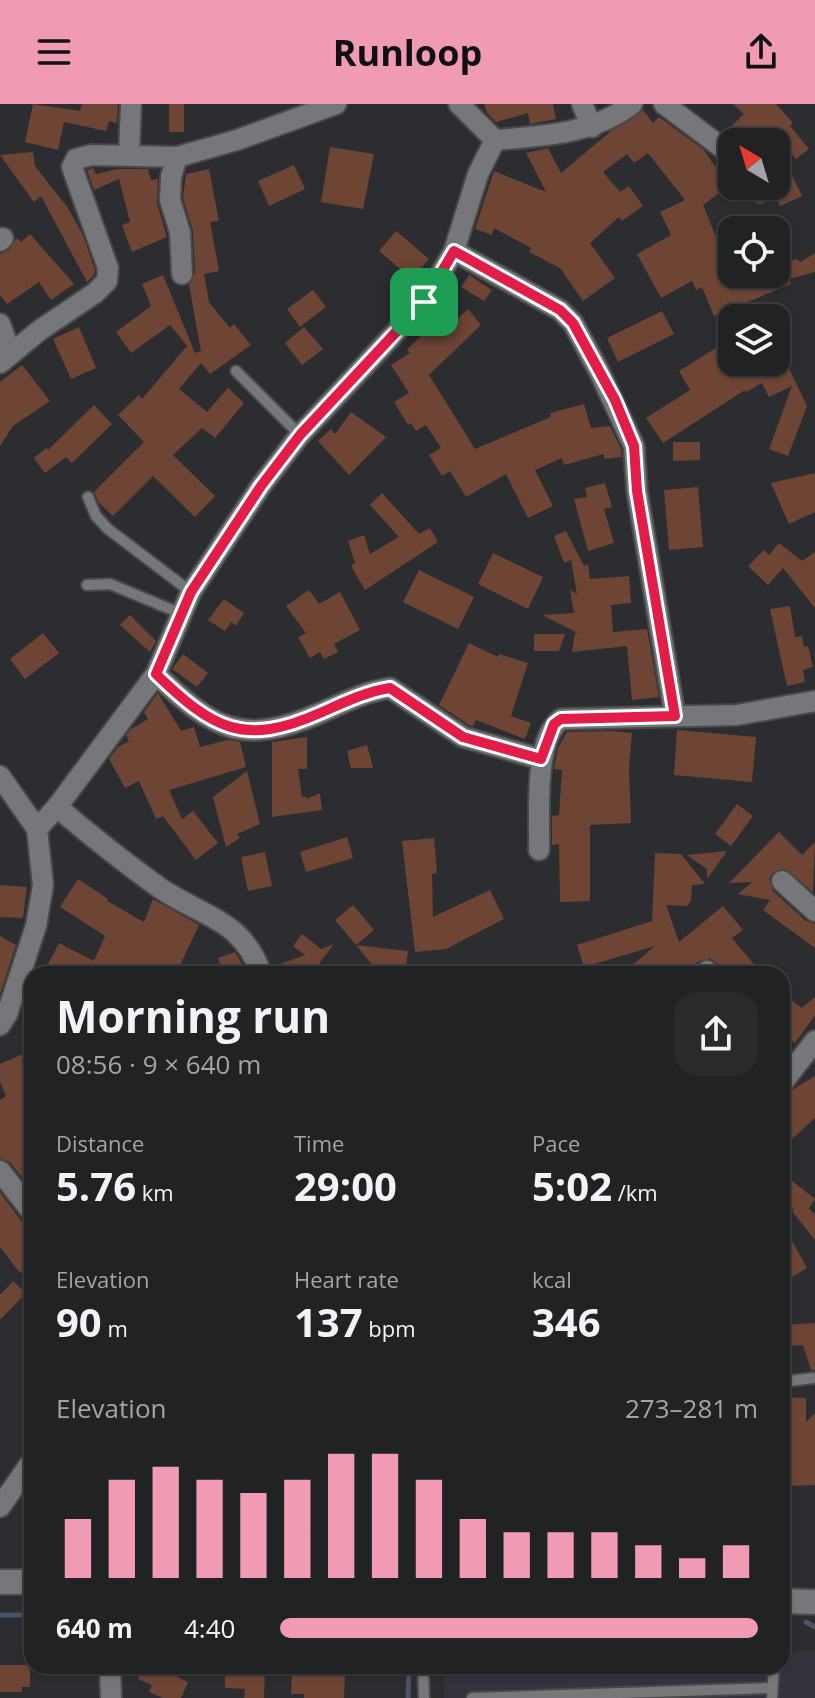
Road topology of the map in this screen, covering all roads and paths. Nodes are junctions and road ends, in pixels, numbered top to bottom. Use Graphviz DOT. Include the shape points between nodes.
graph roads {
  1 [pos="131,104"];
  2 [pos="336,104"];
  3 [pos="459,104"];
  4 [pos="582,104"];
  5 [pos="632,104"];
  6 [pos="664,104"];
  7 [pos="478,112"];
  8 [pos="592,127"];
  9 [pos="495,140"];
  10 [pos="718,144"];
  11 [pos="129,155"];
  12 [pos="177,157"];
  13 [pos="454,251"];
  14 [pos="182,274"];
  15 [pos="0,324"];
  16 [pos="6,358"];
  17 [pos="236,371"];
  18 [pos="300,435"];
  19 [pos="88,497"];
  20 [pos="87,585"];
  21 [pos="191,592"];
  22 [pos="182,614"];
  23 [pos="156,674"];
  24 [pos="815,701"];
  25 [pos="675,716"];
  26 [pos="541,759"];
  27 [pos="0,776"];
  28 [pos="57,807"];
  29 [pos="37,829"];
  30 [pos="539,850"];
  31 [pos="782,881"];
  32 [pos="815,911"];
  33 [pos="258,966"];
  34 [pos="0,1025"];
  35 [pos="815,1041"];
  36 [pos="790,1066"];
  37 [pos="0,1171"];
  38 [pos="24,1202"];
  39 [pos="813,1378"];
  40 [pos="790,1381"];
  41 [pos="24,1472"];
  42 [pos="0,1507"];
  43 [pos="0,1582"];
  44 [pos="24,1582"];
  45 [pos="790,1601"];
  46 [pos="815,1602"];
  47 [pos="110,1674"];
  48 [pos="423,1674"];
  49 [pos="772,1693"];
  50 [pos="111,1698"];
  51 [pos="424,1698"];
  52 [pos="472,1698"];
  1 -- 11 [label="street"];
  2 -- 12 [label="street"];
  3 -- 7 [label="street"];
  4 -- 8 [label="street"];
  5 -- 8 [label="street"];
  6 -- 10 [label="street"];
  7 -- 9 [label="street"];
  8 -- 9 [label="street"];
  9 -- 13 [label="street" via="473,187"];
  11 -- 12 [label="street"];
  11 -- 16 [label="street" via="83,156 72,167 105,260 107,281"];
  12 -- 14 [label="street" via="170,200 180,232"];
  13 -- 18 [label="street" via="424,302"];
  13 -- 25 [label="street" via="560,310 573,323 615,400 634,446"];
  15 -- 16 [label="street"];
  17 -- 18 [label="lane"];
  18 -- 21 [label="street"];
  19 -- 21 [label="lane" via="108,529"];
  20 -- 22 [label="lane" via="110,584"];
  21 -- 22 [label="street"];
  22 -- 23 [label="street"];
  23 -- 26 [label="street" via="207,719 260,732 390,688 463,737"];
  23 -- 28 [label="street"];
  24 -- 25 [label="street" via="737,715"];
  25 -- 26 [label="street" via="561,719 554,724"];
  26 -- 30 [label="street"];
  27 -- 29 [label="street"];
  28 -- 29 [label="street"];
  28 -- 33 [label="street" via="163,890 232,927"];
  29 -- 34 [label="street" via="43,885 36,926"];
  31 -- 32 [label="street"];
  35 -- 36 [label="street"];
  37 -- 38 [label="street"];
  39 -- 40 [label="lane"];
  41 -- 42 [label="street"];
  43 -- 44 [label="street"];
  45 -- 46 [label="street"];
  47 -- 50 [label="street"];
  48 -- 51 [label="lane"];
  49 -- 52 [label="lane"];
}
